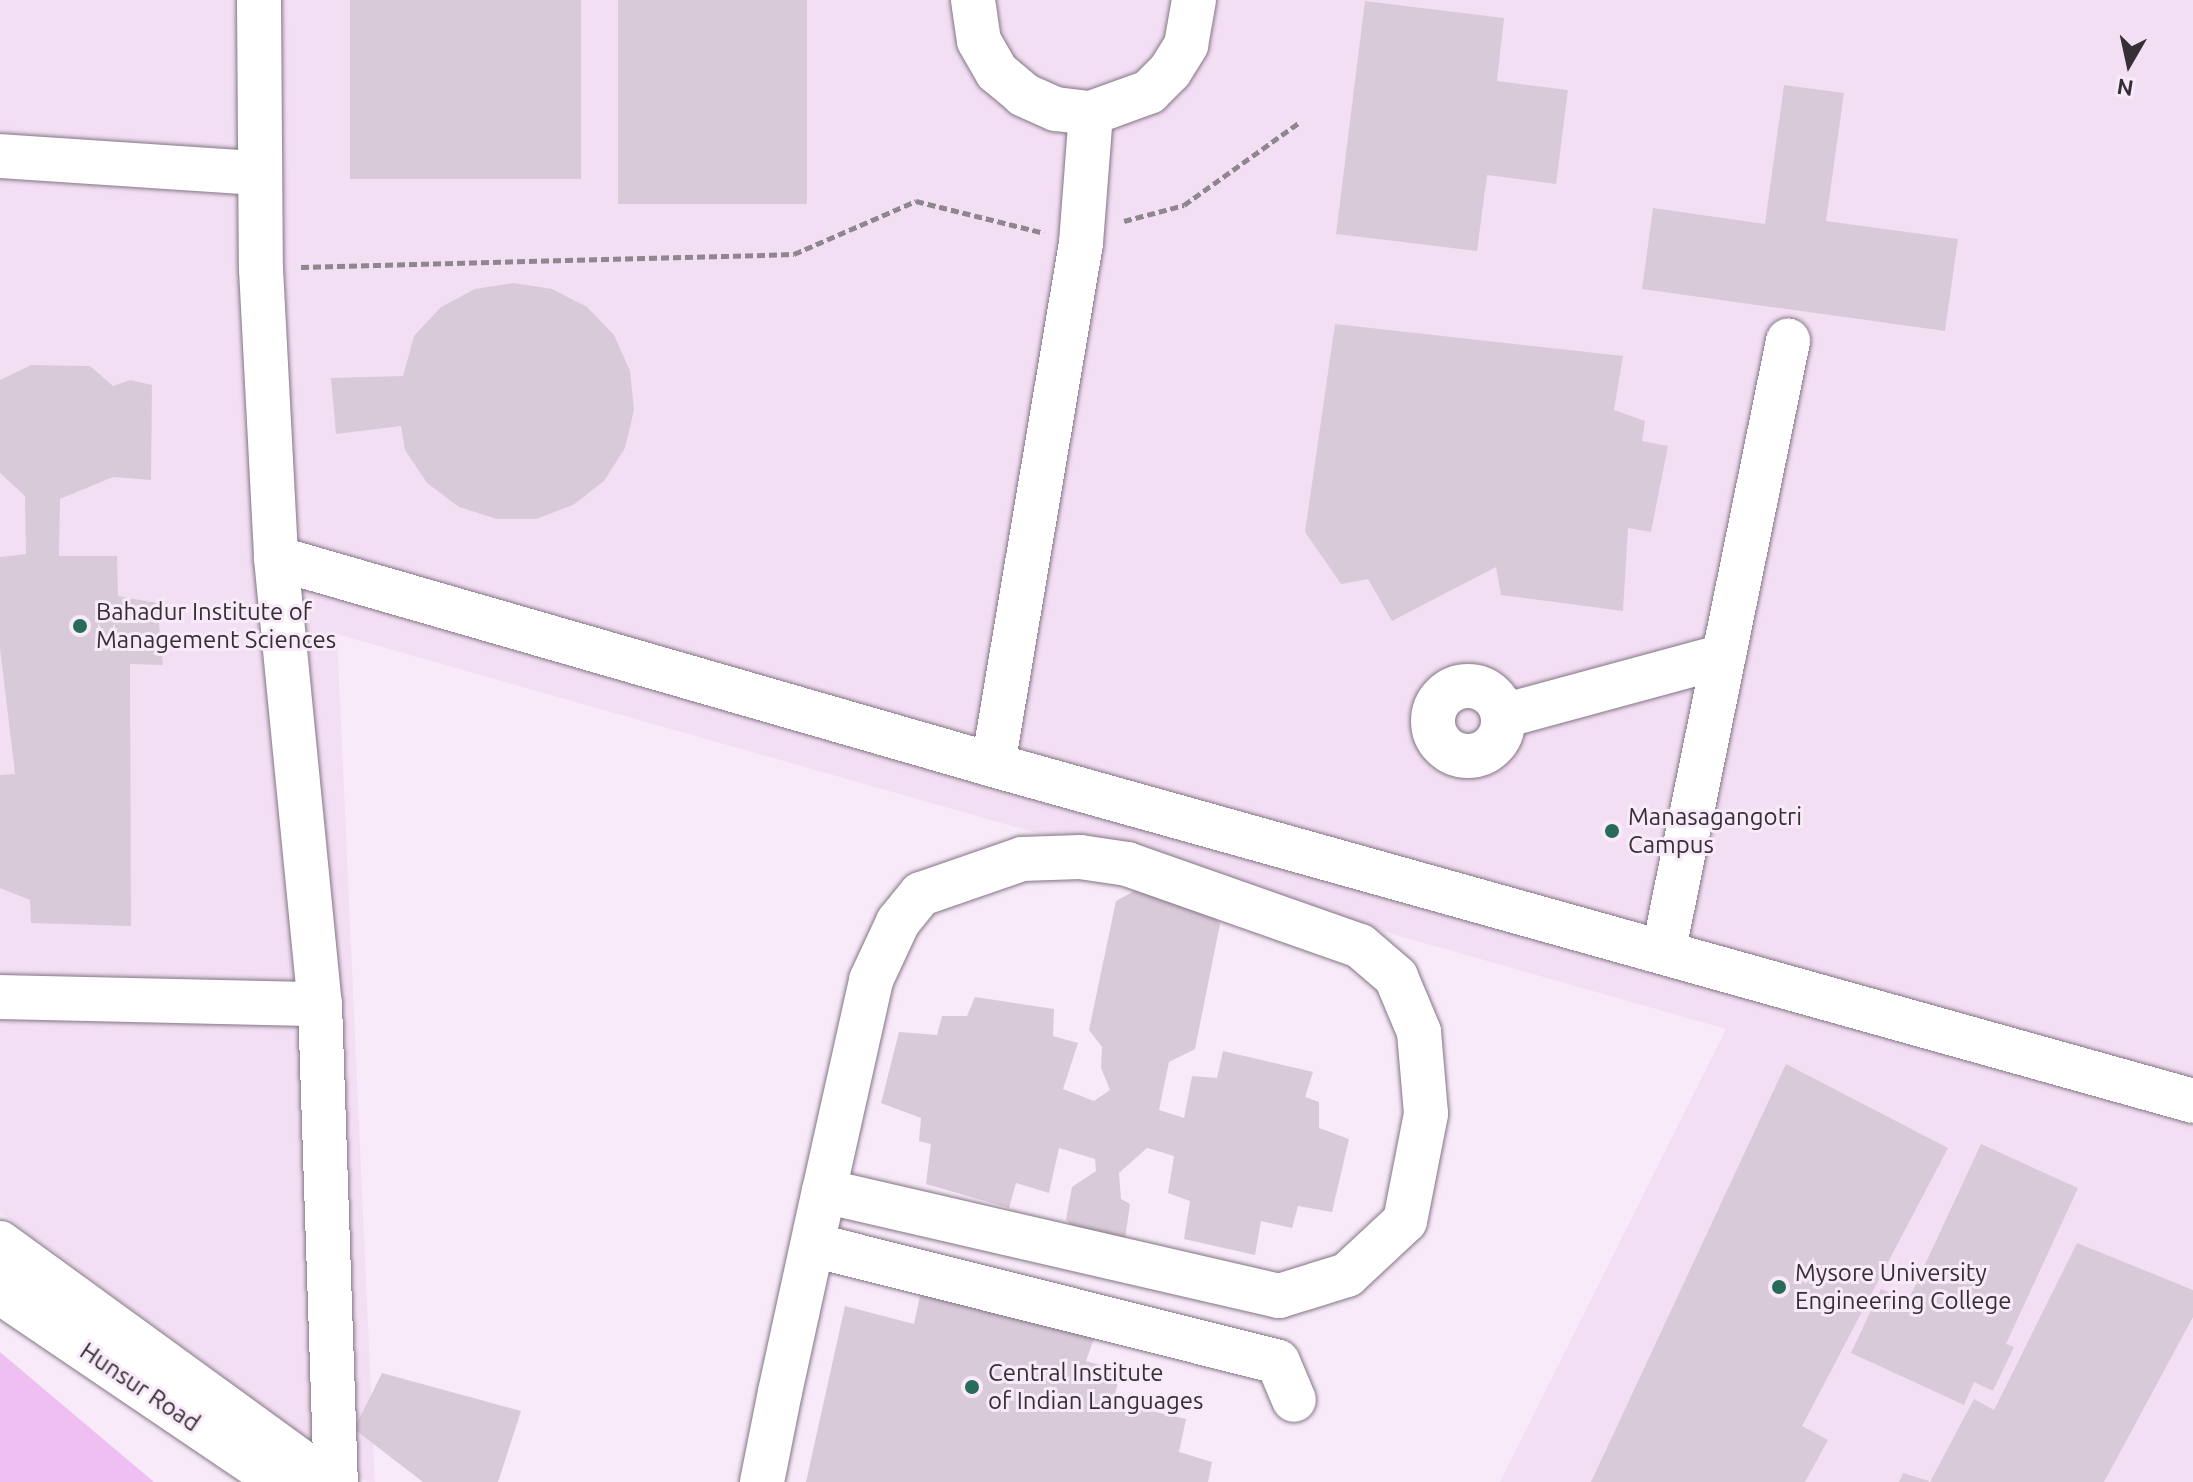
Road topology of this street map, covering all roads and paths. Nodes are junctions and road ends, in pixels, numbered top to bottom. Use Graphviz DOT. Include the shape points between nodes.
graph roads {
  1 [pos="259,0"];
  2 [pos="973,0"];
  3 [pos="1194,0"];
  4 [pos="1091,113"];
  5 [pos="1300,122"];
  6 [pos="0,156"];
  7 [pos="258,173"];
  8 [pos="1081,243"];
  9 [pos="261,269"];
  10 [pos="1788,341"];
  11 [pos="276,558"];
  12 [pos="1724,656"];
  13 [pos="1503,716"];
  14 [pos="993,765"];
  15 [pos="1664,949"];
  16 [pos="0,997"];
  17 [pos="320,1004"];
  18 [pos="2193,1101"];
  19 [pos="824,1191"];
  20 [pos="0,1243"];
  21 [pos="813,1245"];
  22 [pos="0,1292"];
  23 [pos="1294,1400"];
  24 [pos="281,1482"];
  25 [pos="329,1482"];
  26 [pos="336,1482"];
  27 [pos="762,1482"];
  1 -- 7 [label="main road"];
  2 -- 4 [label="main road" via="979,41 997,72 1024,95 1056,109"];
  3 -- 4 [label="main road" via="1186,45 1170,71 1149,92"];
  4 -- 8 [label="main road"];
  5 -- 8 [label="path" via="1184,205 1123,221"];
  6 -- 7 [label="main road"];
  7 -- 9 [label="main road"];
  8 -- 9 [label="path" via="916,201 794,254"];
  8 -- 14 [label="main road"];
  9 -- 11 [label="main road"];
  10 -- 12 [label="main road"];
  11 -- 14 [label="main road"];
  11 -- 17 [label="main road"];
  12 -- 13 [label="main road"];
  12 -- 15 [label="main road"];
  14 -- 15 [label="main road"];
  15 -- 18 [label="main road"];
  16 -- 17 [label="main road"];
  17 -- 26 [label="main road"];
  19 -- 19 [label="main road" via="871,980 898,922 921,894 1022,859 1080,857 1127,864 1360,946 1396,977 1419,1032 1426,1114 1405,1221 1347,1275 1279,1296"];
  19 -- 21 [label="main road"];
  20 -- 25 [label="main road"];
  21 -- 23 [label="main road" via="1278,1362"];
  21 -- 27 [label="main road"];
  22 -- 24 [label="main road, Hunsur Road"];
}
